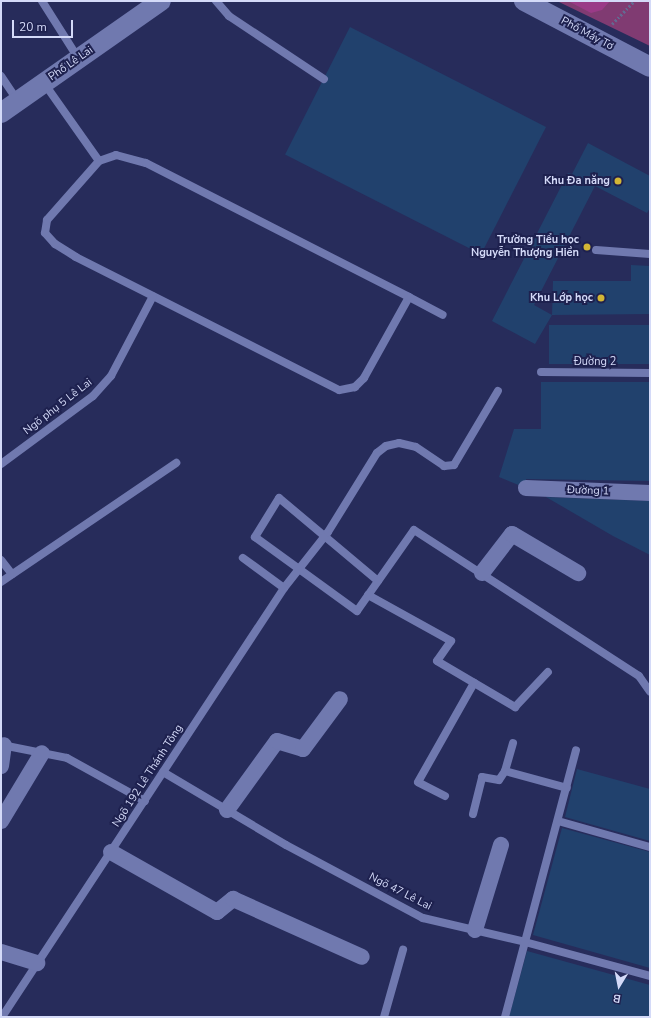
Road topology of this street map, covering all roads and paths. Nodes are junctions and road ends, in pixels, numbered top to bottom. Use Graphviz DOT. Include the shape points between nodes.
graph roads {
  1 [pos="42,1"];
  2 [pos="161,1"];
  3 [pos="216,1"];
  4 [pos="524,1"];
  5 [pos="634,1"];
  6 [pos="609,27"];
  7 [pos="78,59"];
  8 [pos="650,67"];
  9 [pos="1,76"];
  10 [pos="324,79"];
  11 [pos="44,83"];
  12 [pos="18,102"];
  13 [pos="1,113"];
  14 [pos="99,161"];
  15 [pos="596,250"];
  16 [pos="650,254"];
  17 [pos="153,296"];
  18 [pos="409,297"];
  19 [pos="443,315"];
  20 [pos="541,372"];
  21 [pos="650,373"];
  22 [pos="498,391"];
  23 [pos="176,463"];
  24 [pos="1,464"];
  25 [pos="526,488"];
  26 [pos="650,493"];
  27 [pos="325,536"];
  28 [pos="243,558"];
  29 [pos="1,560"];
  30 [pos="482,573"];
  31 [pos="578,573"];
  32 [pos="12,574"];
  33 [pos="378,581"];
  34 [pos="1,582"];
  35 [pos="284,588"];
  36 [pos="368,595"];
  37 [pos="548,672"];
  38 [pos="474,683"];
  39 [pos="650,692"];
  40 [pos="340,700"];
  41 [pos="513,743"];
  42 [pos="3,745"];
  43 [pos="576,750"];
  44 [pos="42,753"];
  45 [pos="1,766"];
  46 [pos="504,771"];
  47 [pos="163,772"];
  48 [pos="567,788"];
  49 [pos="445,796"];
  50 [pos="145,801"];
  51 [pos="227,810"];
  52 [pos="474,814"];
  53 [pos="1,821"];
  54 [pos="558,821"];
  55 [pos="500,845"];
  56 [pos="650,847"];
  57 [pos="111,852"];
  58 [pos="475,930"];
  59 [pos="525,942"];
  60 [pos="403,950"];
  61 [pos="1,952"];
  62 [pos="362,957"];
  63 [pos="37,963"];
  64 [pos="650,976"];
  65 [pos="2,1017"];
  66 [pos="384,1017"];
  67 [pos="504,1017"];
  1 -- 7 [label="lane"];
  2 -- 7 [label="street, Phố Lê Lai"];
  3 -- 10 [label="lane" via="229,16"];
  4 -- 8 [label="street, Phố Máy Tơ"];
  5 -- 6 [label="path"];
  7 -- 11 [label="street, Phố Lê Lai"];
  9 -- 12 [label="lane"];
  11 -- 12 [label="street, Phố Lê Lai"];
  11 -- 14 [label="lane"];
  12 -- 13 [label="street, Phố Lê Lai"];
  14 -- 17 [label="lane" via="47,220 46,233 55,244 76,257"];
  14 -- 18 [label="lane" via="116,155 146,163"];
  15 -- 16 [label="lane"];
  17 -- 18 [label="lane" via="339,390 354,387 364,378"];
  17 -- 24 [label="lane, Ngõ phụ 5 Lê Lai" via="111,376 93,396"];
  18 -- 19 [label="lane"];
  20 -- 21 [label="lane, Đường 2"];
  22 -- 27 [label="lane, Ngõ 192 Lê Thánh Tông" via="454,465 444,466 416,447 399,443 386,446 377,452"];
  23 -- 32 [label="lane"];
  25 -- 26 [label="street, Đường 1"];
  27 -- 33 [label="lane"];
  27 -- 35 [label="lane, Ngõ 192 Lê Thánh Tông"];
  27 -- 36 [label="lane" via="279,498 255,537 357,611"];
  28 -- 35 [label="lane"];
  29 -- 32 [label="lane"];
  30 -- 31 [label="street" via="512,534"];
  30 -- 33 [label="lane" via="414,530"];
  30 -- 39 [label="lane" via="639,676"];
  32 -- 34 [label="lane"];
  33 -- 36 [label="lane"];
  35 -- 47 [label="lane, Ngõ 192 Lê Thánh Tông"];
  36 -- 38 [label="lane" via="451,641 437,661"];
  37 -- 38 [label="lane" via="515,707"];
  38 -- 49 [label="lane" via="418,782"];
  40 -- 51 [label="street" via="302,749 277,741"];
  41 -- 46 [label="lane"];
  42 -- 44 [label="lane"];
  42 -- 45 [label="street"];
  43 -- 48 [label="lane"];
  44 -- 50 [label="lane" via="67,758"];
  44 -- 53 [label="street"];
  46 -- 48 [label="lane"];
  46 -- 52 [label="lane" via="499,780 482,777"];
  47 -- 50 [label="lane, Ngõ 192 Lê Thánh Tông"];
  47 -- 51 [label="lane, Ngõ 47 Lê Lai"];
  48 -- 54 [label="lane"];
  50 -- 57 [label="lane, Ngõ 192 Lê Thánh Tông"];
  51 -- 58 [label="lane, Ngõ 47 Lê Lai" via="286,845 423,918"];
  54 -- 56 [label="lane"];
  54 -- 59 [label="lane"];
  55 -- 58 [label="street"];
  57 -- 62 [label="street" via="217,912 233,899"];
  57 -- 63 [label="lane, Ngõ 192 Lê Thánh Tông"];
  58 -- 59 [label="lane, Ngõ 47 Lê Lai"];
  59 -- 64 [label="lane, Ngõ 47 Lê Lai"];
  59 -- 67 [label="lane"];
  60 -- 66 [label="lane"];
  61 -- 63 [label="street"];
  63 -- 65 [label="lane, Ngõ 192 Lê Thánh Tông"];
}
